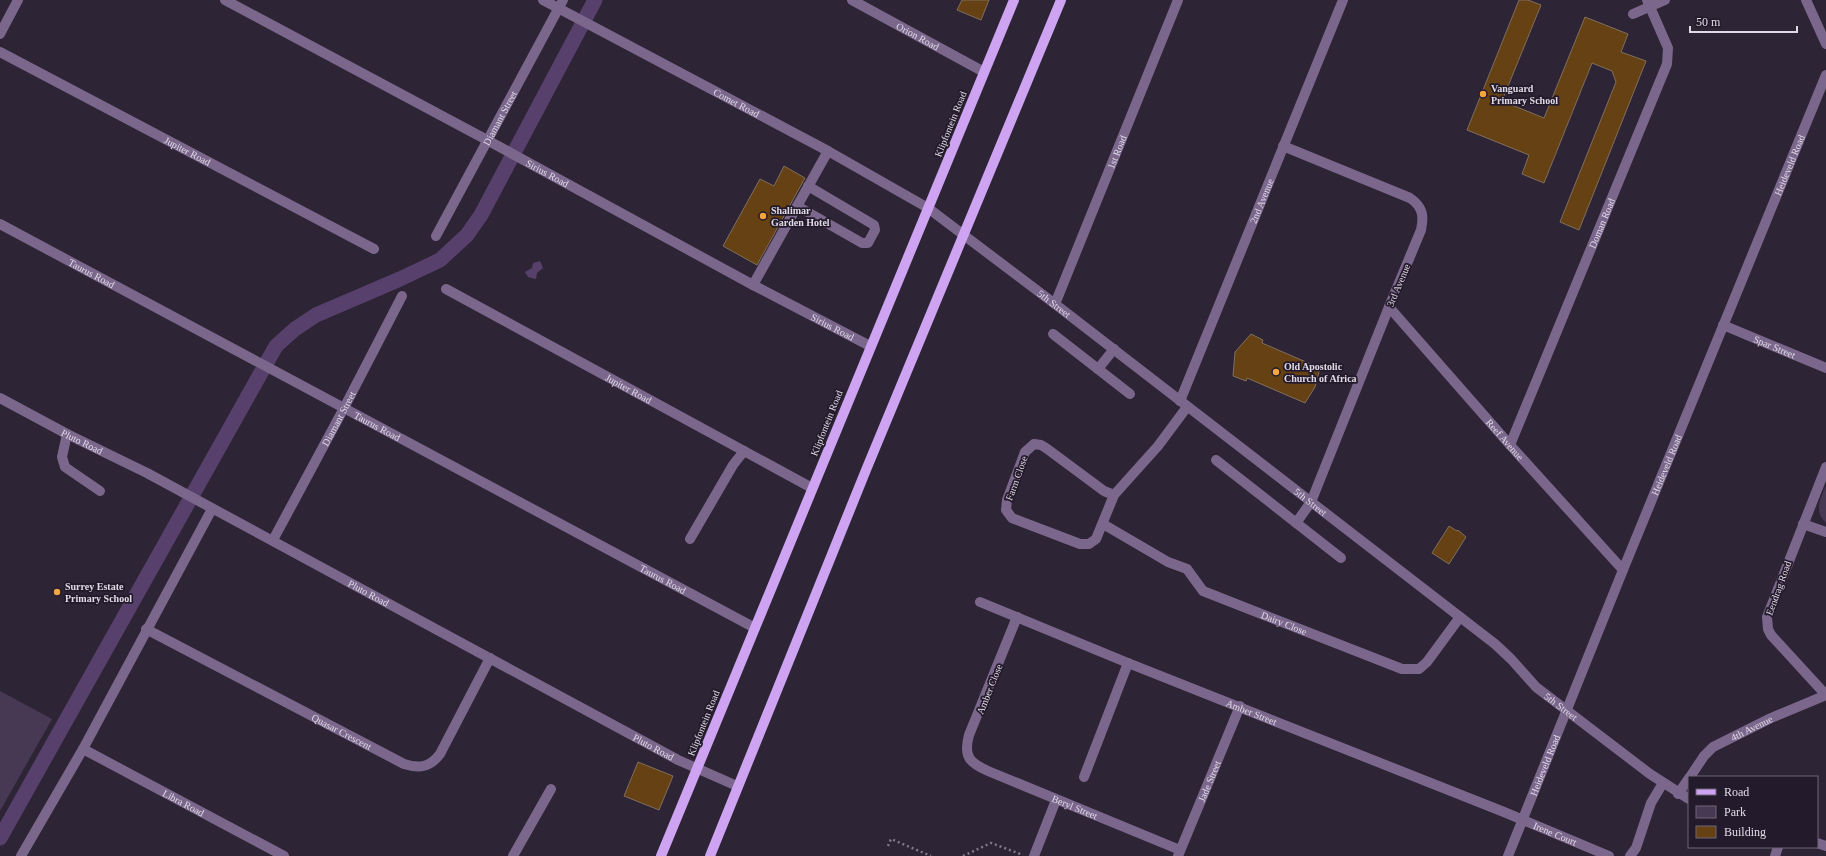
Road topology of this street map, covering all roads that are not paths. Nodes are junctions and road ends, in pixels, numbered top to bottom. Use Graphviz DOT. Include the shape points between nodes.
graph roads {
  1 [pos="18,0"];
  2 [pos="225,0"];
  3 [pos="543,0"];
  4 [pos="852,0"];
  5 [pos="1014,0"];
  6 [pos="1061,0"];
  7 [pos="1178,0"];
  8 [pos="1343,0"];
  9 [pos="1665,0"];
  10 [pos="1806,0"];
  11 [pos="1648,3"];
  12 [pos="561,4"];
  13 [pos="1633,14"];
  14 [pos="0,34"];
  15 [pos="1826,44"];
  16 [pos="0,52"];
  17 [pos="984,72"];
  18 [pos="1826,74"];
  19 [pos="488,140"];
  20 [pos="1283,146"];
  21 [pos="828,151"];
  22 [pos="808,186"];
  23 [pos="797,206"];
  24 [pos="928,208"];
  25 [pos="0,224"];
  26 [pos="963,235"];
  27 [pos="436,236"];
  28 [pos="374,249"];
  29 [pos="753,285"];
  30 [pos="446,289"];
  31 [pos="402,296"];
  32 [pos="1055,304"];
  33 [pos="1389,307"];
  34 [pos="1723,325"];
  35 [pos="1053,334"];
  36 [pos="870,346"];
  37 [pos="1114,349"];
  38 [pos="1826,368"];
  39 [pos="1098,369"];
  40 [pos="1130,394"];
  41 [pos="0,398"];
  42 [pos="1183,404"];
  43 [pos="344,408"];
  44 [pos="67,434"];
  45 [pos="1510,445"];
  46 [pos="744,451"];
  47 [pos="1216,460"];
  48 [pos="1826,467"];
  49 [pos="812,488"];
  50 [pos="100,491"];
  51 [pos="1114,495"];
  52 [pos="1310,502"];
  53 [pos="212,509"];
  54 [pos="1296,523"];
  55 [pos="1103,524"];
  56 [pos="1803,524"];
  57 [pos="1826,532"];
  58 [pos="690,539"];
  59 [pos="273,540"];
  60 [pos="1341,558"];
  61 [pos="1623,570"];
  62 [pos="980,602"];
  63 [pos="1018,617"];
  64 [pos="1460,617"];
  65 [pos="755,628"];
  66 [pos="146,629"];
  67 [pos="490,658"];
  68 [pos="1128,662"];
  69 [pos="1826,695"];
  70 [pos="1240,706"];
  71 [pos="1567,712"];
  72 [pos="83,749"];
  73 [pos="970,761"];
  74 [pos="697,769"];
  75 [pos="1690,776"];
  76 [pos="1084,777"];
  77 [pos="1688,779"];
  78 [pos="1663,783"];
  79 [pos="738,786"];
  80 [pos="551,789"];
  81 [pos="1678,794"];
  82 [pos="1688,799"];
  83 [pos="1056,800"];
  84 [pos="1523,820"];
  85 [pos="1179,853"];
  86 [pos="23,855"];
  87 [pos="284,856"];
  88 [pos="513,856"];
  89 [pos="661,856"];
  90 [pos="710,856"];
  91 [pos="1034,856"];
  92 [pos="1508,856"];
  93 [pos="1609,856"];
  94 [pos="1630,856"];
  1 -- 14 [label="street"];
  2 -- 19 [label="street, Sirius Road"];
  3 -- 12 [label="street, Comet Road"];
  4 -- 17 [label="street, Orion Road"];
  5 -- 17 [label="main road, Klipfontein Road"];
  6 -- 26 [label="main road"];
  7 -- 32 [label="street, 1st Road"];
  8 -- 20 [label="street, 2nd Avenue"];
  9 -- 11 [label="street"];
  10 -- 15 [label="street"];
  11 -- 13 [label="street"];
  11 -- 45 [label="street, Doman Road" via="1668,48 1666,64"];
  12 -- 19 [label="street, Diamant Street"];
  12 -- 21 [label="street, Comet Road" via="576,18"];
  16 -- 28 [label="street, Jupiter Road"];
  17 -- 24 [label="main road, Klipfontein Road"];
  18 -- 34 [label="street, Heideveld Road"];
  19 -- 27 [label="street, Diamant Street"];
  19 -- 29 [label="street, Sirius Road"];
  20 -- 33 [label="street, 3rd Avenue" via="1402,193 1417,203 1422,210 1421,230"];
  20 -- 42 [label="street, 2nd Avenue"];
  21 -- 22 [label="street"];
  21 -- 24 [label="street, Comet Road"];
  22 -- 23 [label="street"];
  22 -- 23 [label="street" via="874,225 875,230 870,241 862,242"];
  23 -- 29 [label="street"];
  24 -- 26 [label="street, 5th Street"];
  24 -- 36 [label="main road, Klipfontein Road"];
  25 -- 43 [label="street, Taurus Road"];
  26 -- 32 [label="street, 5th Street"];
  26 -- 79 [label="main road"];
  29 -- 36 [label="street, Sirius Road"];
  30 -- 46 [label="street, Jupiter Road"];
  31 -- 43 [label="street, Diamant Street"];
  32 -- 37 [label="street, 5th Street"];
  33 -- 45 [label="street, Reef Avenue"];
  33 -- 52 [label="street, 3rd Avenue"];
  34 -- 38 [label="street, Spar Street"];
  34 -- 61 [label="street, Heideveld Road"];
  35 -- 39 [label="street"];
  36 -- 49 [label="main road, Klipfontein Road"];
  37 -- 39 [label="street"];
  37 -- 42 [label="street, 5th Street"];
  39 -- 40 [label="street"];
  41 -- 44 [label="street, Pluto Road"];
  42 -- 51 [label="street, Farm Close" via="1158,446"];
  42 -- 52 [label="street, 5th Street"];
  43 -- 59 [label="street, Diamant Street"];
  43 -- 65 [label="street, Taurus Road"];
  44 -- 50 [label="street" via="62,457 64,467"];
  44 -- 53 [label="street, Pluto Road" via="147,473"];
  45 -- 61 [label="street, Reef Avenue"];
  46 -- 49 [label="street, Jupiter Road"];
  46 -- 58 [label="street" via="733,465"];
  47 -- 54 [label="street"];
  48 -- 56 [label="street, Eendrag Road"];
  49 -- 65 [label="main road, Klipfontein Road"];
  51 -- 55 [label="street, Farm Close"];
  51 -- 55 [label="street, Farm Close" via="1104,491 1046,448 1034,444 1025,452 1007,500 1006,510 1012,518 1080,544 1089,544 1096,539"];
  52 -- 54 [label="street, 3rd Avenue"];
  52 -- 64 [label="street, 5th Street"];
  53 -- 59 [label="street, Pluto Road"];
  53 -- 66 [label="street"];
  54 -- 60 [label="street"];
  55 -- 64 [label="street, Dairy Close" via="1168,562 1187,569 1203,591 1402,669 1419,669 1427,662"];
  56 -- 57 [label="street"];
  56 -- 69 [label="street, Eendrag Road" via="1769,610 1767,623 1771,635"];
  59 -- 67 [label="street, Pluto Road"];
  61 -- 71 [label="street, Heideveld Road"];
  62 -- 63 [label="street, Amber Street"];
  63 -- 68 [label="street, Amber Street"];
  63 -- 73 [label="street, Amber Close" via="969,735 966,745"];
  64 -- 71 [label="street, 5th Street" via="1495,644 1536,688"];
  65 -- 74 [label="main road, Klipfontein Road"];
  66 -- 67 [label="street, Quasar Crescent" via="404,764 418,768 432,763 440,754"];
  66 -- 72 [label="street"];
  67 -- 74 [label="street, Pluto Road"];
  68 -- 70 [label="street, Amber Street"];
  68 -- 76 [label="street"];
  69 -- 75 [label="street, 4th Avenue" via="1713,747"];
  70 -- 84 [label="street, Amber Street"];
  70 -- 85 [label="street, Jade Street"];
  71 -- 78 [label="street, 5th Street"];
  71 -- 84 [label="street, Heideveld Road"];
  72 -- 86 [label="street"];
  72 -- 87 [label="street, Libra Road"];
  73 -- 83 [label="street, Beryl Street"];
  74 -- 79 [label="street, Pluto Road"];
  74 -- 89 [label="main road, Klipfontein Road"];
  77 -- 81 [label="street, 4th Avenue"];
  78 -- 81 [label="street, 5th Street"];
  78 -- 94 [label="street" via="1651,803 1636,848"];
  79 -- 90 [label="main road"];
  80 -- 88 [label="street"];
  81 -- 82 [label="street, 5th Street"];
  83 -- 85 [label="street, Beryl Street"];
  83 -- 91 [label="street"];
  84 -- 92 [label="street, Heideveld Road"];
  84 -- 93 [label="street, Irene Court"];
}
